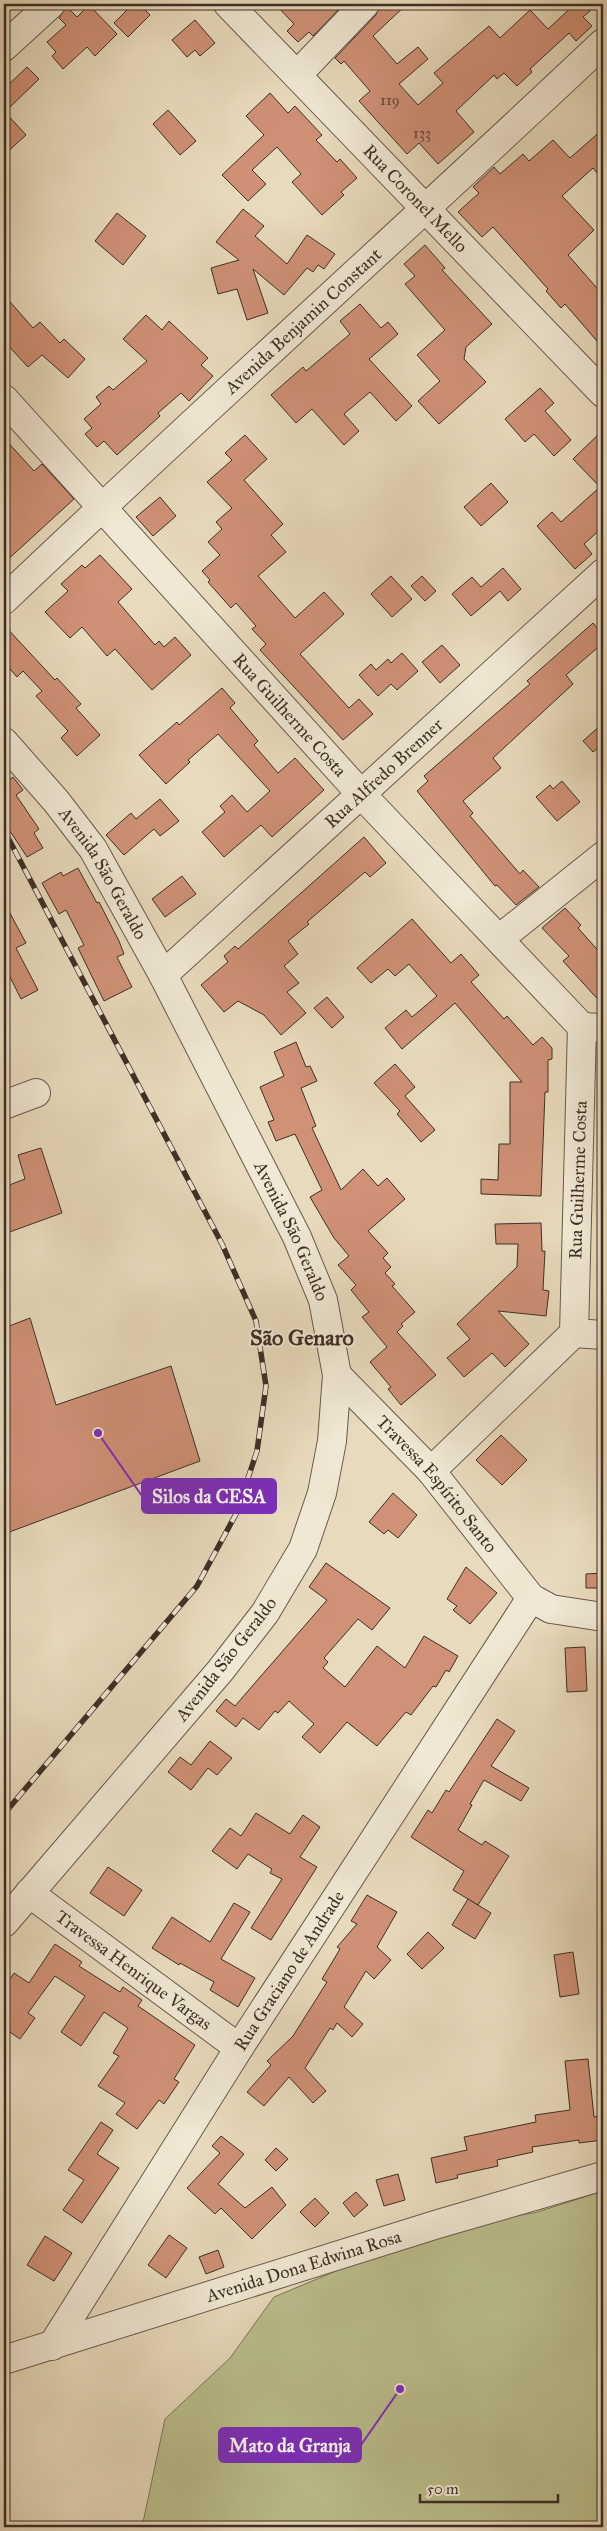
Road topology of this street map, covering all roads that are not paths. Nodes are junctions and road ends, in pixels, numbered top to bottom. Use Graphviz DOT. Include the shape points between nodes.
graph roads {
  1 [pos="51,4"];
  2 [pos="228,4"];
  3 [pos="365,4"];
  4 [pos="603,43"];
  5 [pos="4,47"];
  6 [pos="297,75"];
  7 [pos="427,209"];
  8 [pos="603,393"];
  9 [pos="4,400"];
  10 [pos="102,506"];
  11 [pos="603,573"];
  12 [pos="4,600"];
  13 [pos="4,742"];
  14 [pos="361,794"];
  15 [pos="603,856"];
  16 [pos="499,939"];
  17 [pos="163,975"];
  18 [pos="592,1028"];
  19 [pos="36,1093"];
  20 [pos="4,1105"];
  21 [pos="574,1333"];
  22 [pos="603,1334"];
  23 [pos="337,1374"];
  24 [pos="431,1471"];
  25 [pos="531,1598"];
  26 [pos="603,1617"];
  27 [pos="29,1893"];
  28 [pos="4,1923"];
  29 [pos="239,2048"];
  30 [pos="603,2176"];
  31 [pos="52,2346"];
  32 [pos="4,2360"];
  1 -- 5 [label="street"];
  2 -- 6 [label="street, Rua Coronel Mello"];
  3 -- 6 [label="street"];
  4 -- 7 [label="street, Avenida Benjamin Constant"];
  6 -- 7 [label="street, Rua Coronel Mello"];
  7 -- 8 [label="street, Rua Coronel Mello"];
  7 -- 10 [label="street, Avenida Benjamin Constant"];
  9 -- 10 [label="street, Rua Guilherme Costa"];
  10 -- 12 [label="street, Avenida Benjamin Constant"];
  10 -- 14 [label="street, Rua Guilherme Costa"];
  11 -- 14 [label="street, Rua Alfredo Brenner"];
  13 -- 17 [label="street, Avenida São Geraldo" via="93,849"];
  14 -- 16 [label="street, Rua Guilherme Costa"];
  14 -- 17 [label="street, Rua Alfredo Brenner"];
  15 -- 16 [label="street"];
  16 -- 18 [label="street, Rua Guilherme Costa"];
  17 -- 23 [label="street, Avenida São Geraldo" via="297,1237 323,1300"];
  18 -- 21 [label="street, Rua Guilherme Costa"];
  19 -- 20 [label="street"];
  21 -- 22 [label="street"];
  21 -- 24 [label="street"];
  23 -- 24 [label="street, Travessa Espírito Santo"];
  23 -- 27 [label="street, Avenida São Geraldo" via="332,1441 322,1493 303,1549 265,1613 220,1671"];
  24 -- 25 [label="street, Travessa Espírito Santo"];
  25 -- 26 [label="street" via="551,1609"];
  25 -- 29 [label="street, Rua Graciano de Andrade"];
  27 -- 28 [label="street, Avenida São Geraldo"];
  27 -- 29 [label="street, Travessa Henrique Vargas"];
  29 -- 31 [label="street, Rua Graciano de Andrade"];
  30 -- 31 [label="street, Avenida Dona Edwina Rosa" via="428,2227"];
  31 -- 32 [label="street, Avenida Dona Edwina Rosa"];
}
